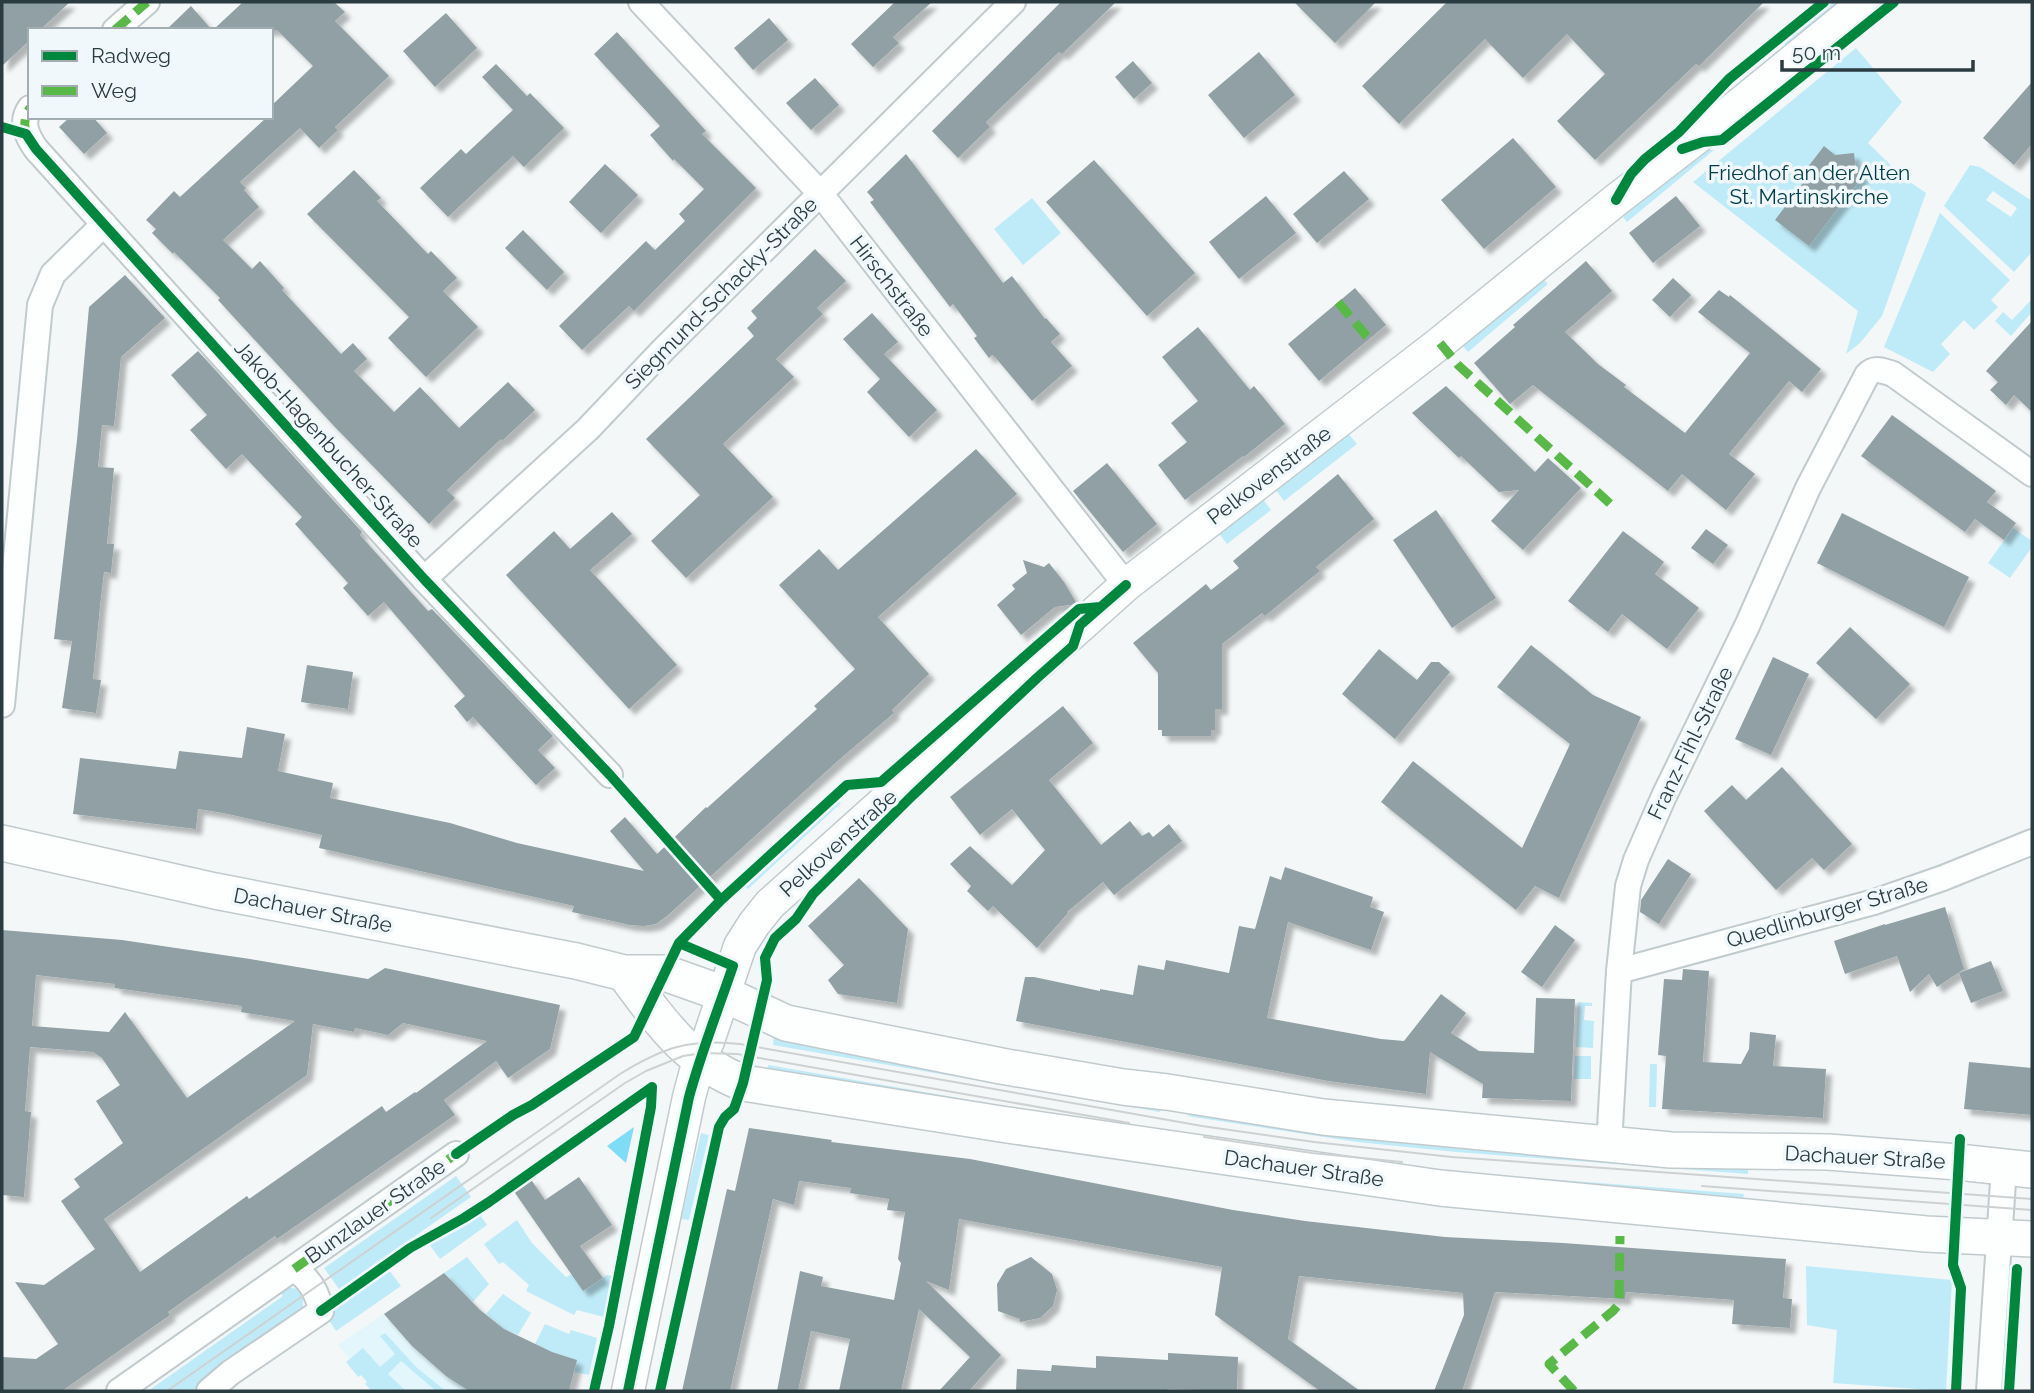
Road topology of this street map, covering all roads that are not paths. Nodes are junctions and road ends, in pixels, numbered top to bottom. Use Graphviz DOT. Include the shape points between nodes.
graph roads {
  1 [pos="147,2"];
  2 [pos="642,2"];
  3 [pos="1013,2"];
  4 [pos="1864,2"];
  5 [pos="117,28"];
  6 [pos="28,111"];
  7 [pos="820,194"];
  8 [pos="104,224"];
  9 [pos="2032,474"];
  10 [pos="425,579"];
  11 [pos="1126,585"];
  12 [pos="2,705"];
  13 [pos="610,775"];
  14 [pos="2032,842"];
  15 [pos="2,843"];
  16 [pos="1619,971"];
  17 [pos="624,974"];
  18 [pos="724,994"];
  19 [pos="699,1060"];
  20 [pos="1609,1145"];
  21 [pos="456,1154"];
  22 [pos="2018,1168"];
  23 [pos="2016,1239"];
  24 [pos="295,1269"];
  25 [pos="119,1391"];
  26 [pos="209,1391"];
  27 [pos="628,1391"];
  28 [pos="1989,1391"];
  1 -- 5 [label="street"];
  2 -- 7 [label="street, Hirschstraße"];
  3 -- 7 [label="street, Siegmund-Schacky-Straße"];
  4 -- 11 [label="street, Pelkovenstraße" via="1440,343"];
  6 -- 8 [label="street, Jakob-Hagenbucher-Straße" via="26,134 36,149"];
  7 -- 10 [label="street, Siegmund-Schacky-Straße" via="588,429"];
  7 -- 11 [label="street, Hirschstraße"];
  8 -- 10 [label="street, Jakob-Hagenbucher-Straße"];
  8 -- 12 [label="street" via="53,274 40,305"];
  9 -- 16 [label="street, Franz-Fihl-Straße" via="1893,374 1872,370 1867,375 1808,488 1647,833 1628,886"];
  10 -- 13 [label="street, Jakob-Hagenbucher-Straße"];
  11 -- 18 [label="street, Pelkovenstraße" via="770,904 740,946"];
  14 -- 16 [label="street, Quedlinburger Straße" via="1874,902"];
  15 -- 17 [label="main road, Dachauer Straße"];
  16 -- 20 [label="street, Franz-Fihl-Straße"];
  17 -- 18 [label="main road, Dachauer Straße" via="665,973"];
  17 -- 19 [label="main road, Dachauer Straße" via="659,1021"];
  18 -- 19 [label="street, Pelkovenstraße"];
  18 -- 20 [label="main road, Dachauer Straße" via="786,1023 980,1062 1323,1117"];
  19 -- 23 [label="main road, Dachauer Straße" via="743,1083 1440,1188"];
  19 -- 27 [label="street, Pelkovenstraße"];
  20 -- 22 [label="main road, Dachauer Straße" via="1828,1152"];
  21 -- 24 [label="street, Bunzlauer Straße"];
  22 -- 23 [label="street"];
  23 -- 28 [label="street"];
  24 -- 25 [label="street, Bunzlauer Straße"];
  24 -- 26 [label="street, Bunzlauer Straße" via="314,1288 321,1311"];
}
